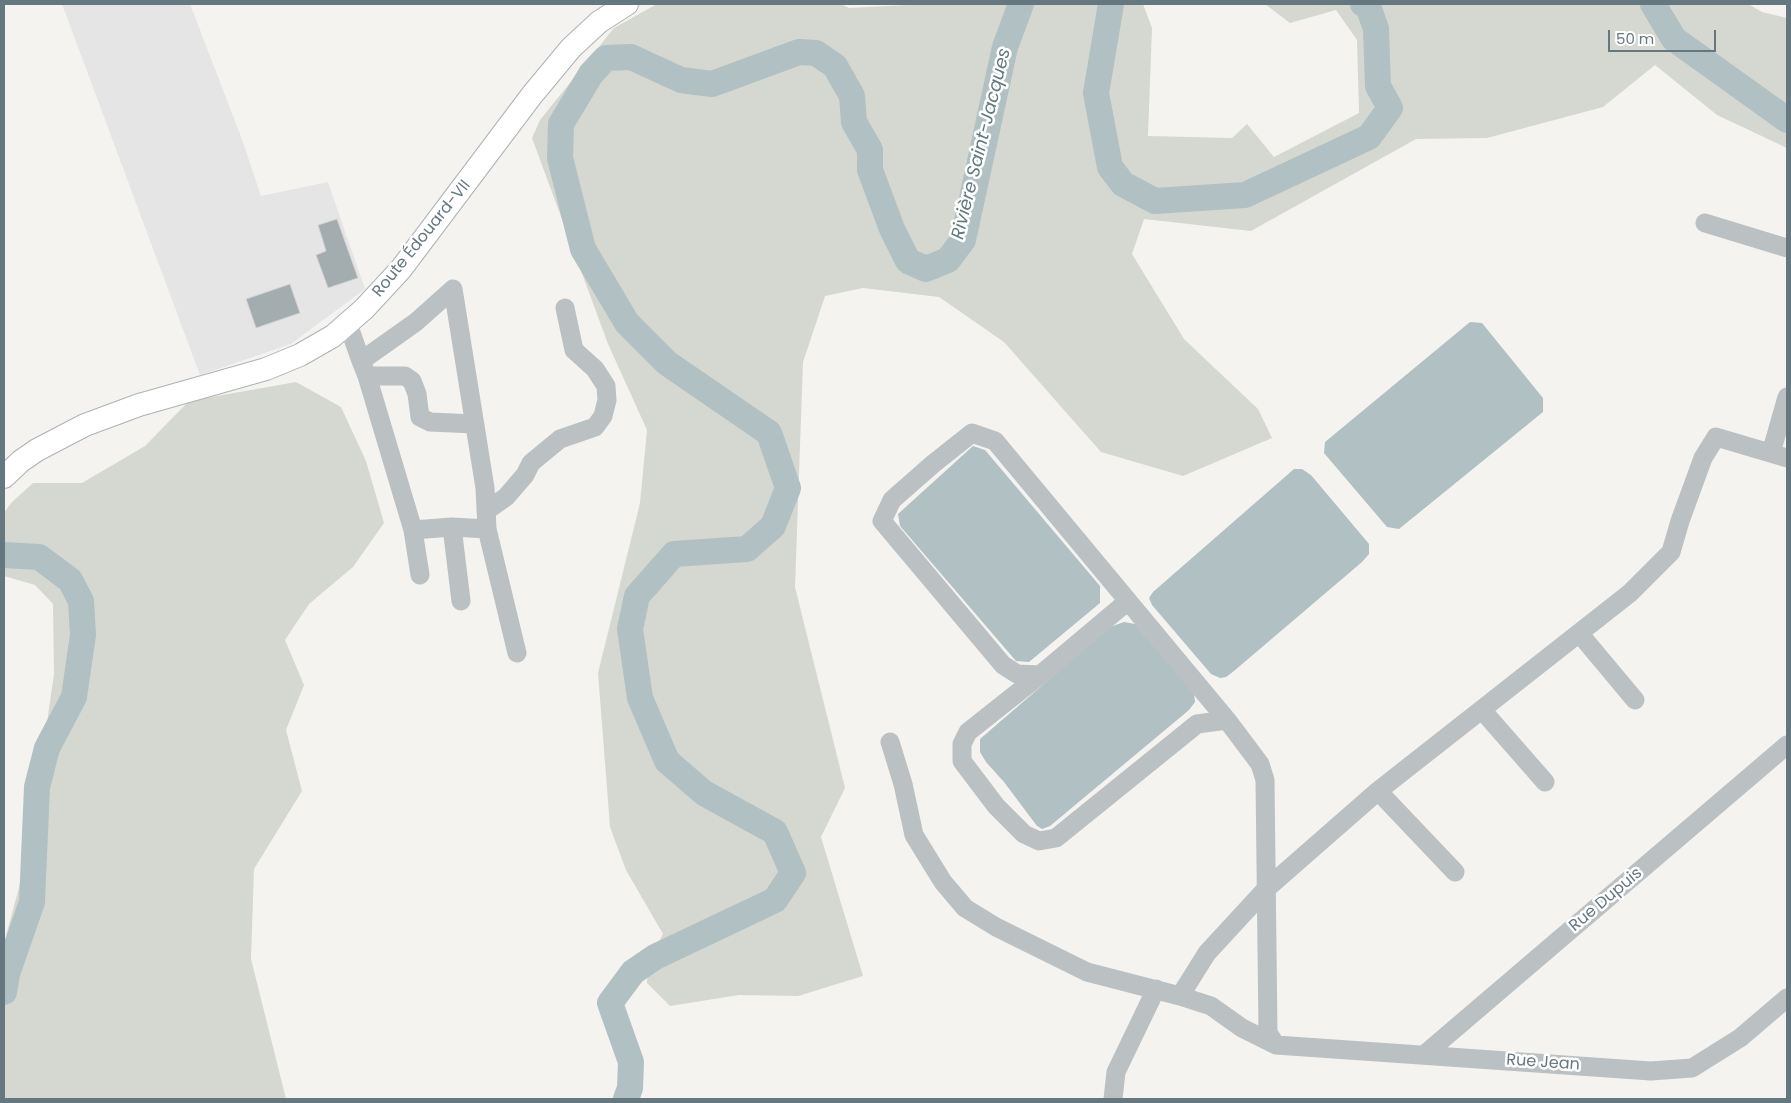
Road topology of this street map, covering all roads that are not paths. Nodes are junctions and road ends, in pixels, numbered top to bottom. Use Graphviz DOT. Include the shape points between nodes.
graph roads {
  1 [pos="627,4"];
  2 [pos="1705,222"];
  3 [pos="1787,248"];
  4 [pos="565,308"];
  5 [pos="348,324"];
  6 [pos="364,369"];
  7 [pos="1787,397"];
  8 [pos="475,424"];
  9 [pos="1779,456"];
  10 [pos="4,477"];
  11 [pos="486,511"];
  12 [pos="452,527"];
  13 [pos="487,529"];
  14 [pos="413,530"];
  15 [pos="420,575"];
  16 [pos="461,601"];
  17 [pos="1128,601"];
  18 [pos="1579,633"];
  19 [pos="517,653"];
  20 [pos="1040,675"];
  21 [pos="1635,700"];
  22 [pos="1482,710"];
  23 [pos="1227,720"];
  24 [pos="890,742"];
  25 [pos="1787,745"];
  26 [pos="1545,782"];
  27 [pos="1378,792"];
  28 [pos="1455,872"];
  29 [pos="1266,889"];
  30 [pos="1156,989"];
  31 [pos="1180,996"];
  32 [pos="1787,998"];
  33 [pos="1276,1045"];
  34 [pos="1424,1055"];
  35 [pos="1113,1099"];
  1 -- 5 [label="main road, Route Édouard-VII" via="590,29 562,58 401,269"];
  2 -- 3 [label="street"];
  4 -- 11 [label="street" via="574,350 595,369 606,386 603,416 595,427 560,439 531,463 506,498"];
  5 -- 6 [label="street"];
  5 -- 10 [label="main road, Route Édouard-VII" via="324,342 279,364 139,405 85,425 37,450"];
  6 -- 8 [label="street" via="405,376 412,382 420,417 430,422"];
  6 -- 8 [label="street" via="453,289"];
  6 -- 14 [label="street"];
  7 -- 9 [label="street"];
  8 -- 11 [label="street"];
  9 -- 18 [label="street" via="1716,437 1703,458 1671,552 1630,593"];
  11 -- 13 [label="street"];
  12 -- 13 [label="street"];
  12 -- 14 [label="street"];
  12 -- 16 [label="street"];
  13 -- 19 [label="street"];
  14 -- 15 [label="street"];
  17 -- 20 [label="street"];
  17 -- 20 [label="street" via="995,441 972,433 933,464 892,500 882,521 1002,665 1017,674"];
  17 -- 23 [label="street"];
  18 -- 21 [label="street"];
  18 -- 22 [label="street"];
  20 -- 23 [label="street" via="968,732 962,744 962,761 996,806 1024,834 1039,841 1056,838 1197,724"];
  22 -- 26 [label="street"];
  22 -- 27 [label="street"];
  23 -- 29 [label="street" via="1260,764 1265,780"];
  24 -- 30 [label="street" via="914,835 943,882 965,908 1087,972"];
  25 -- 34 [label="street, Rue Dupuis"];
  27 -- 28 [label="street"];
  27 -- 29 [label="street"];
  29 -- 31 [label="street" via="1207,953"];
  29 -- 33 [label="street" via="1268,1032"];
  30 -- 31 [label="street"];
  30 -- 35 [label="street" via="1116,1072"];
  31 -- 33 [label="street" via="1211,1006 1242,1028"];
  32 -- 34 [label="street, Rue Jean" via="1740,1038 1692,1068 1651,1071"];
  33 -- 34 [label="street, Rue Jean"];
}
